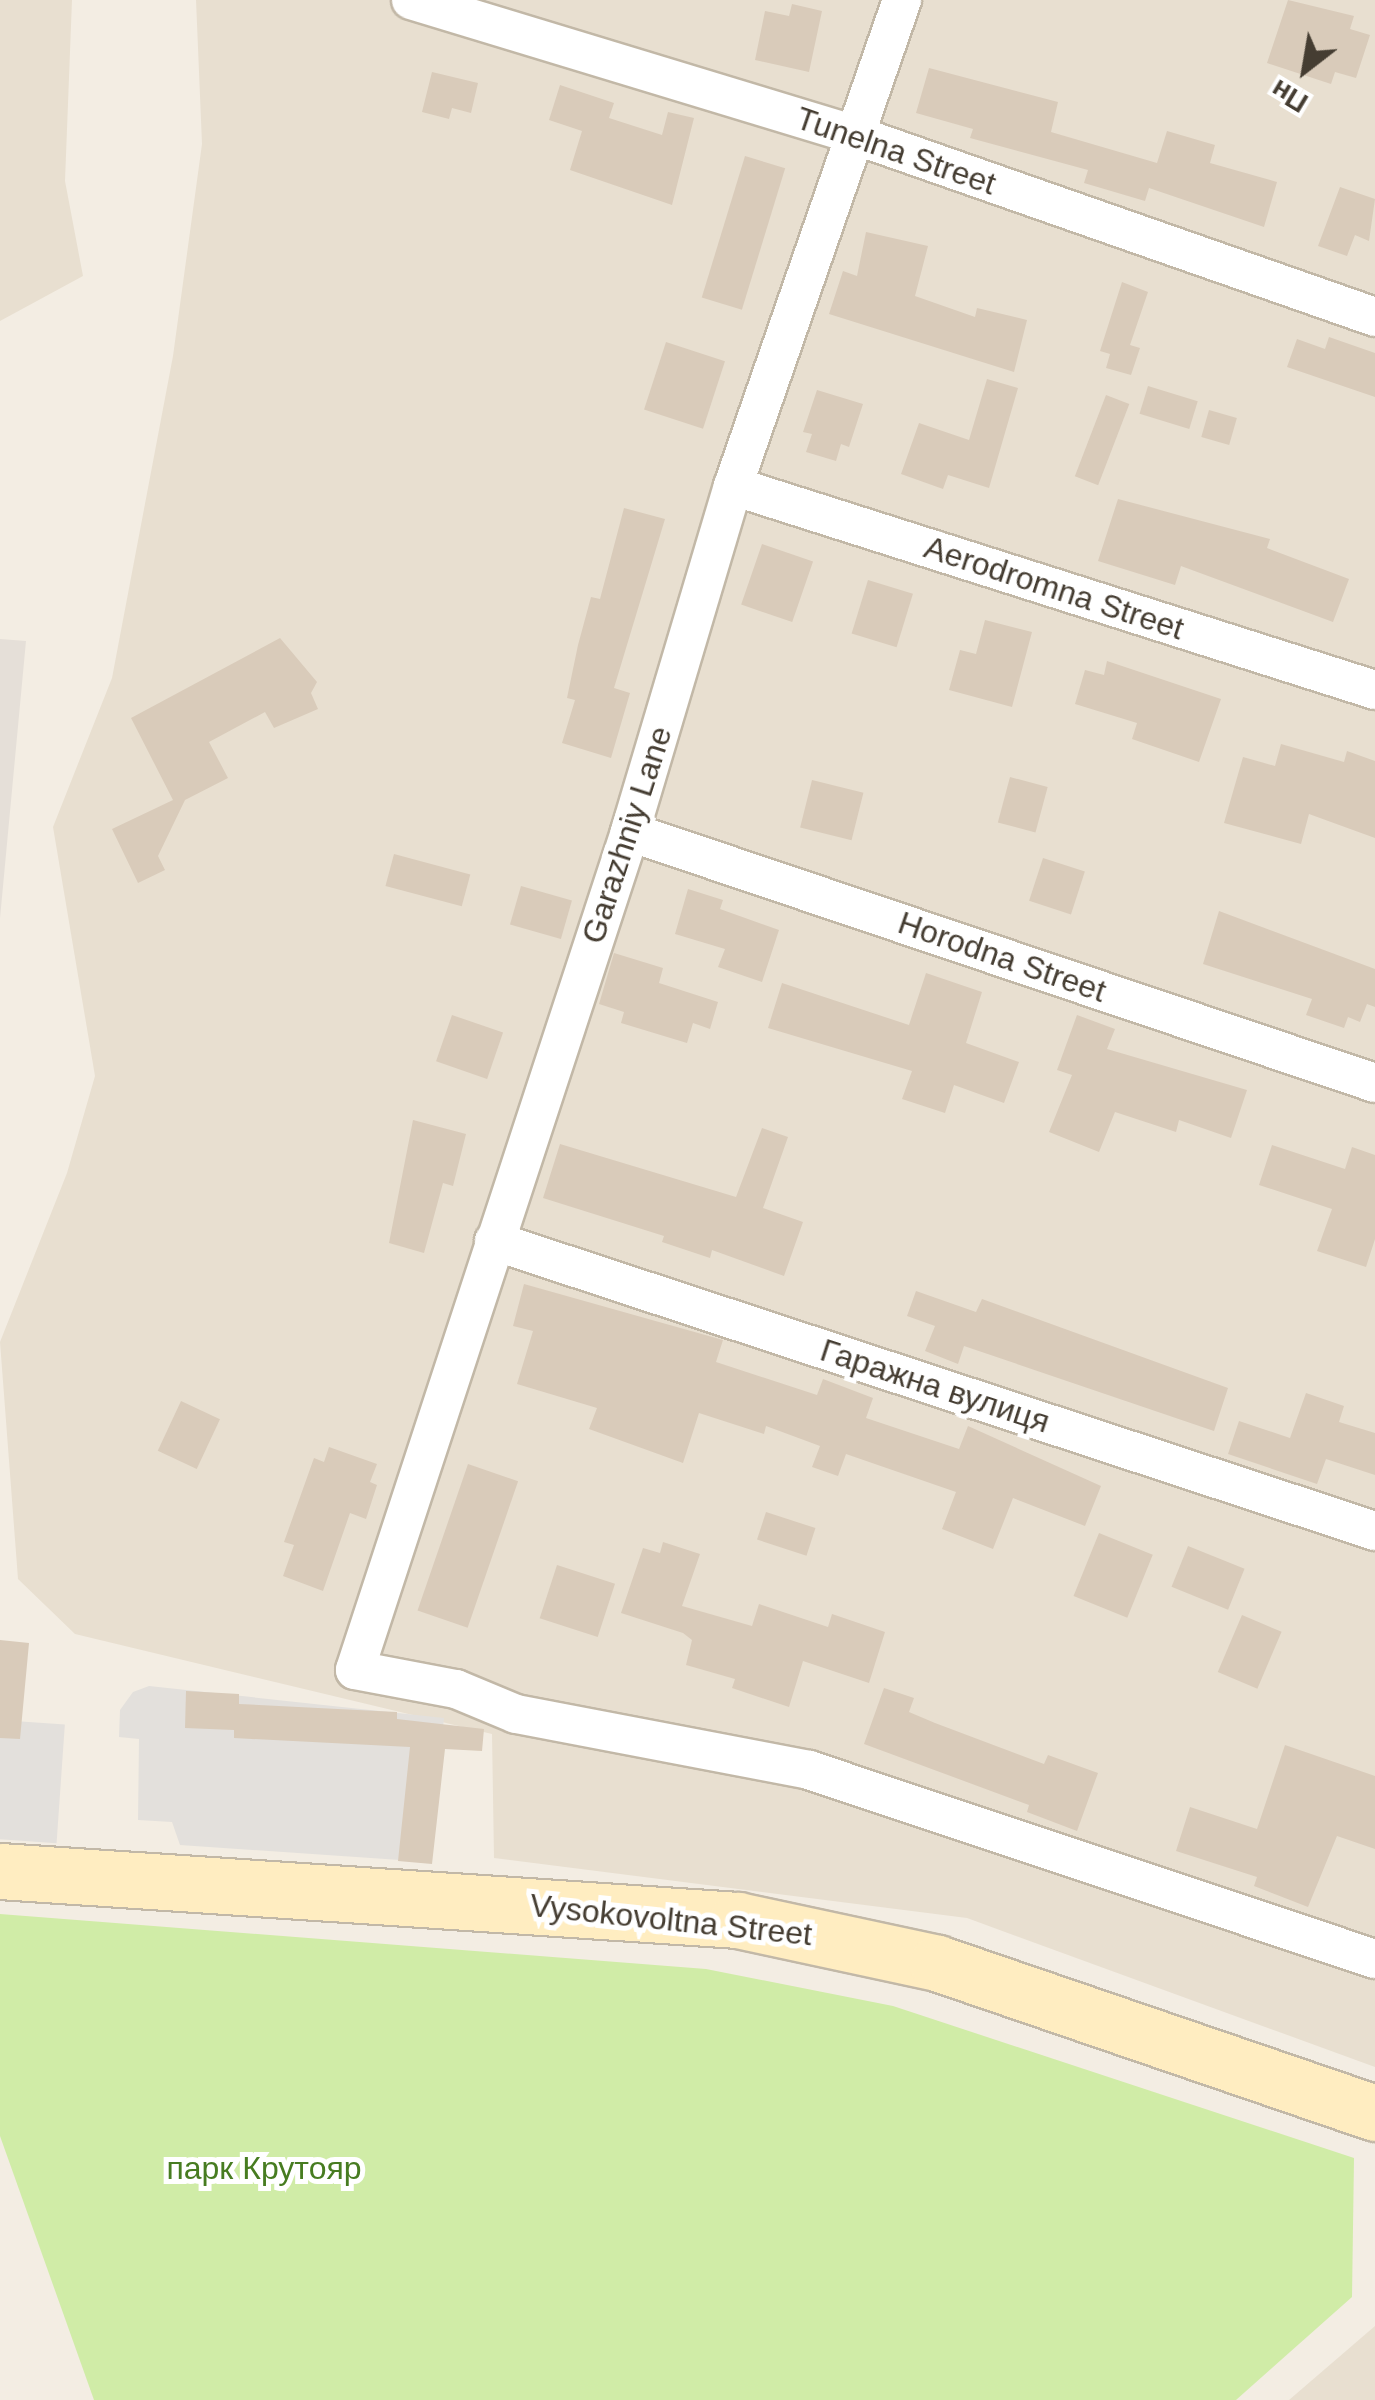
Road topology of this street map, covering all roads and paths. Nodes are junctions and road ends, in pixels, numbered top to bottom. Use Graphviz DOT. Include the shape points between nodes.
graph roads {
  1 [pos="411,0"];
  2 [pos="902,0"];
  3 [pos="854,135"];
  4 [pos="1375,317"];
  5 [pos="734,486"];
  6 [pos="1375,690"];
  7 [pos="630,832"];
  8 [pos="1375,1083"];
  9 [pos="494,1241"];
  10 [pos="1375,1531"];
  11 [pos="0,1871"];
  12 [pos="1375,1959"];
  13 [pos="1375,2114"];
  1 -- 3 [label="street, Tunelna Street"];
  2 -- 3 [label="street, Garazhniy Lane"];
  3 -- 4 [label="street, Tunelna Street"];
  3 -- 5 [label="street, Garazhniy Lane"];
  5 -- 6 [label="street, Aerodromna Street"];
  5 -- 7 [label="street, Garazhniy Lane"];
  7 -- 8 [label="street, Horodna Street"];
  7 -- 9 [label="street, Garazhniy Lane"];
  9 -- 10 [label="street, Гаражна вулиця"];
  9 -- 12 [label="street, Garazhniy Lane" via="355,1670 456,1688 516,1714 809,1770"];
  11 -- 13 [label="main road, Vysokovoltna Street" via="736,1920 937,1963"];
}
